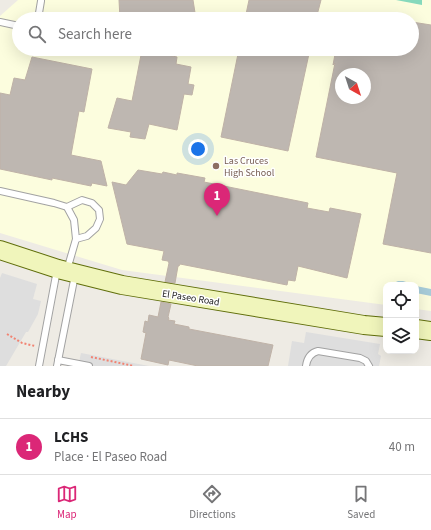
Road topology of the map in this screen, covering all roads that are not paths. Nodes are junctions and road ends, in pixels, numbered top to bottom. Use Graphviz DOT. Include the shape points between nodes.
graph roads {
  1 [pos="41,1"];
  2 [pos="39,12"];
  3 [pos="0,22"];
  4 [pos="12,25"];
  5 [pos="0,191"];
  6 [pos="67,207"];
  7 [pos="76,240"];
  8 [pos="0,250"];
  9 [pos="67,271"];
  10 [pos="383,327"];
  11 [pos="419,329"];
  12 [pos="431,331"];
  13 [pos="58,363"];
  14 [pos="39,366"];
  15 [pos="89,366"];
  16 [pos="306,366"];
  17 [pos="369,366"];
  1 -- 2 [label="lane"];
  3 -- 4 [label="lane"];
  5 -- 6 [label="lane"];
  6 -- 7 [label="lane" via="74,220"];
  6 -- 7 [label="lane" via="82,200 92,203 99,210 100,219 96,228 87,236"];
  7 -- 9 [label="lane"];
  8 -- 9 [label="main road, El Paseo Road"];
  9 -- 10 [label="main road, El Paseo Road" via="122,285"];
  9 -- 13 [label="lane"];
  9 -- 14 [label="lane"];
  11 -- 12 [label="main road"];
  13 -- 15 [label="lane"];
  16 -- 17 [label="lane" via="309,356 318,351 360,358"];
}
